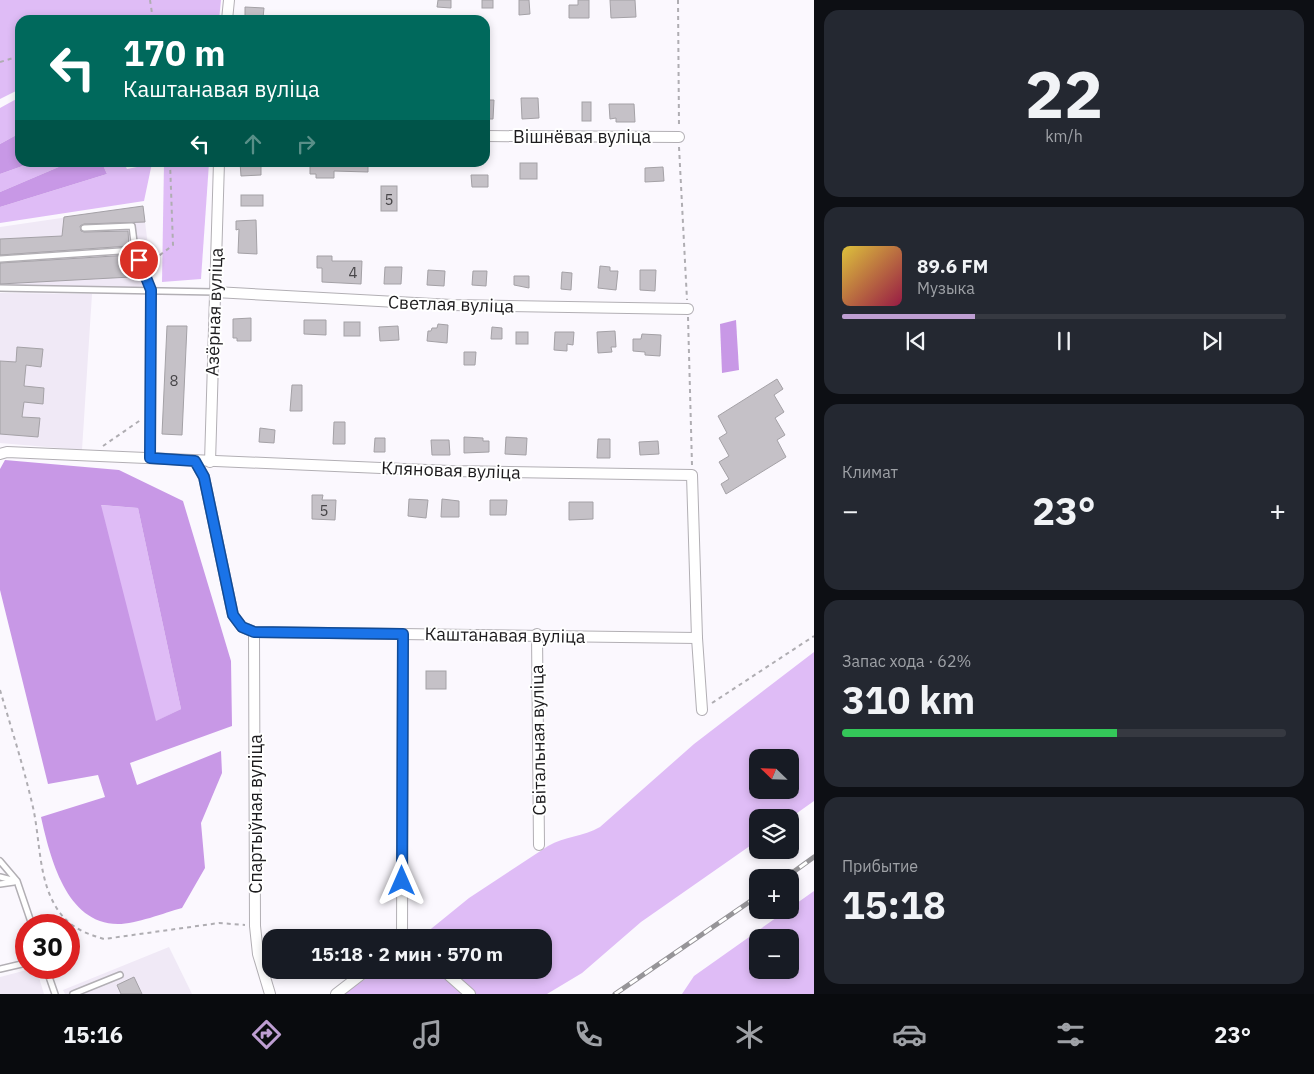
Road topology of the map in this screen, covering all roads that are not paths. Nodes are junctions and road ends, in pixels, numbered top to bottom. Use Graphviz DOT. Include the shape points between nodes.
graph roads {
  1 [pos="229,0"];
  2 [pos="228,15"];
  3 [pos="490,136"];
  4 [pos="679,137"];
  5 [pos="219,167"];
  6 [pos="84,228"];
  7 [pos="135,250"];
  8 [pos="0,259"];
  9 [pos="0,288"];
  10 [pos="151,290"];
  11 [pos="215,292"];
  12 [pos="688,309"];
  13 [pos="0,454"];
  14 [pos="150,458"];
  15 [pos="195,461"];
  16 [pos="210,462"];
  17 [pos="254,632"];
  18 [pos="403,634"];
  19 [pos="537,634"];
  20 [pos="697,638"];
  21 [pos="702,710"];
  22 [pos="539,845"];
  23 [pos="0,861"];
  24 [pos="0,877"];
  25 [pos="17,881"];
  26 [pos="0,884"];
  27 [pos="28,914"];
  28 [pos="402,929"];
  29 [pos="15,966"];
  30 [pos="0,969"];
  31 [pos="120,975"];
  32 [pos="50,979"];
  33 [pos="355,979"];
  34 [pos="453,979"];
  35 [pos="55,994"];
  36 [pos="73,994"];
  37 [pos="270,994"];
  38 [pos="336,994"];
  39 [pos="470,994"];
  1 -- 2 [label="street"];
  3 -- 4 [label="street, Вішнёвая вуліца"];
  5 -- 11 [label="street, Азёрная вуліца"];
  6 -- 7 [label="lane" via="132,226"];
  7 -- 8 [label="lane"];
  7 -- 10 [label="lane"];
  9 -- 10 [label="lane"];
  10 -- 11 [label="lane"];
  10 -- 14 [label="lane"];
  11 -- 12 [label="street, Светлая вуліца" via="452,304"];
  11 -- 16 [label="street, Азёрная вуліца"];
  13 -- 14 [label="street, Кляновая вуліца"];
  14 -- 15 [label="street, Кляновая вуліца"];
  15 -- 16 [label="street, Кляновая вуліца"];
  15 -- 17 [label="street" via="204,477 233,615 242,627"];
  16 -- 20 [label="street, Кляновая вуліца" via="450,471 692,475"];
  17 -- 18 [label="street, Каштанавая вуліца"];
  17 -- 37 [label="street, Спартыўная вуліца" via="255,926 258,954"];
  18 -- 19 [label="street, Каштанавая вуліца"];
  18 -- 28 [label="street"];
  19 -- 20 [label="street, Каштанавая вуліца"];
  19 -- 22 [label="street, Світальная вуліца"];
  20 -- 21 [label="street"];
  23 -- 25 [label="lane"];
  24 -- 25 [label="lane"];
  25 -- 26 [label="lane"];
  25 -- 27 [label="lane"];
  29 -- 30 [label="lane"];
  31 -- 36 [label="lane"];
  32 -- 35 [label="lane"];
  33 -- 38 [label="street"];
  34 -- 39 [label="street"];
}
